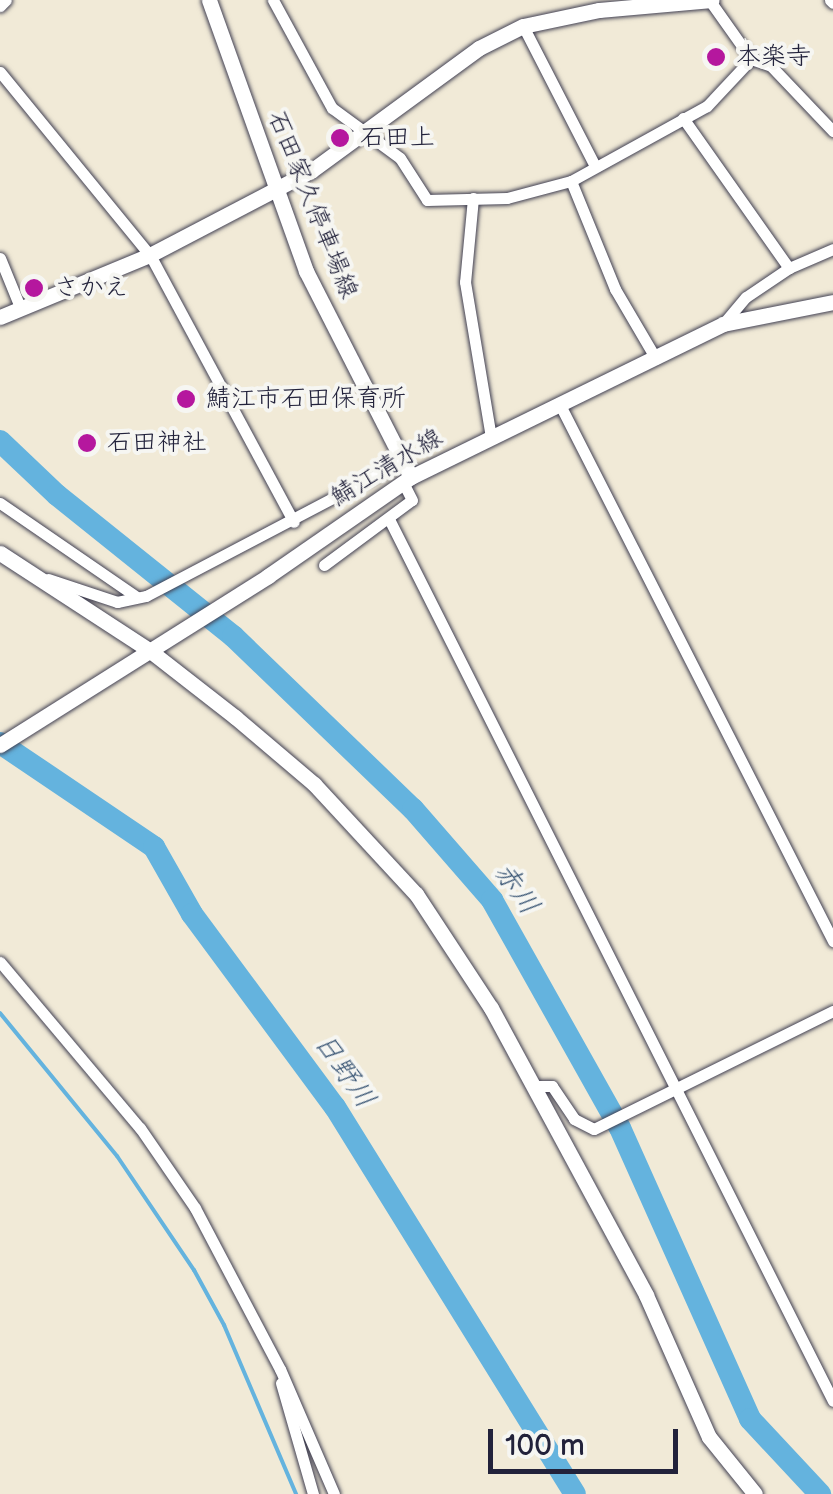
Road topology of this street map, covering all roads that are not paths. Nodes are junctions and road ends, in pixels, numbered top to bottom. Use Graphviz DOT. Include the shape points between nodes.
graph roads {
  1 [pos="6,0"];
  2 [pos="209,0"];
  3 [pos="273,0"];
  4 [pos="711,0"];
  5 [pos="598,5"];
  6 [pos="0,6"];
  7 [pos="523,26"];
  8 [pos="751,59"];
  9 [pos="0,72"];
  10 [pos="683,118"];
  11 [pos="833,130"];
  12 [pos="361,132"];
  13 [pos="595,166"];
  14 [pos="571,181"];
  15 [pos="273,187"];
  16 [pos="473,198"];
  17 [pos="833,248"];
  18 [pos="150,255"];
  19 [pos="0,258"];
  20 [pos="790,268"];
  21 [pos="833,302"];
  22 [pos="20,307"];
  23 [pos="0,316"];
  24 [pos="723,324"];
  25 [pos="656,360"];
  26 [pos="559,402"];
  27 [pos="490,438"];
  28 [pos="402,461"];
  29 [pos="407,479"];
  30 [pos="0,504"];
  31 [pos="390,521"];
  32 [pos="294,522"];
  33 [pos="0,552"];
  34 [pos="324,565"];
  35 [pos="30,574"];
  36 [pos="138,597"];
  37 [pos="149,650"];
  38 [pos="0,745"];
  39 [pos="833,941"];
  40 [pos="0,962"];
  41 [pos="833,1011"];
  42 [pos="533,1086"];
  43 [pos="677,1090"];
  44 [pos="280,1369"];
  45 [pos="833,1401"];
  46 [pos="313,1494"];
  47 [pos="334,1494"];
  48 [pos="755,1494"];
  1 -- 6 [label="street"];
  2 -- 15 [label="street, 石田家久停車場線"];
  3 -- 12 [label="street" via="332,108"];
  4 -- 5 [label="street"];
  4 -- 8 [label="street"];
  5 -- 7 [label="street"];
  7 -- 12 [label="street" via="479,48"];
  7 -- 13 [label="street"];
  8 -- 10 [label="street" via="706,106"];
  8 -- 11 [label="street" via="771,66"];
  9 -- 18 [label="street"];
  10 -- 13 [label="street"];
  10 -- 20 [label="street"];
  12 -- 15 [label="street" via="310,171"];
  12 -- 16 [label="street" via="400,158 427,200"];
  13 -- 14 [label="street"];
  14 -- 16 [label="street" via="532,194"];
  14 -- 25 [label="street" via="614,289"];
  15 -- 18 [label="street"];
  15 -- 28 [label="street, 石田家久停車場線" via="306,271"];
  16 -- 27 [label="street" via="465,282"];
  17 -- 20 [label="street"];
  18 -- 22 [label="street"];
  18 -- 32 [label="street"];
  19 -- 22 [label="street"];
  20 -- 24 [label="street" via="746,297"];
  21 -- 24 [label="street, 鯖江清水線"];
  22 -- 23 [label="street"];
  24 -- 25 [label="street, 鯖江清水線"];
  25 -- 26 [label="street, 鯖江清水線"];
  26 -- 27 [label="street, 鯖江清水線"];
  26 -- 39 [label="street"];
  27 -- 29 [label="street, 鯖江清水線"];
  28 -- 29 [label="street, 石田家久停車場線"];
  28 -- 32 [label="street"];
  29 -- 31 [label="street" via="412,500"];
  29 -- 37 [label="street, 鯖江清水線"];
  30 -- 36 [label="street"];
  31 -- 34 [label="street"];
  31 -- 43 [label="street"];
  32 -- 36 [label="street"];
  33 -- 35 [label="street"];
  35 -- 36 [label="street" via="117,602"];
  35 -- 37 [label="street"];
  37 -- 38 [label="street, 鯖江清水線"];
  37 -- 42 [label="street" via="314,784 416,894 472,976"];
  40 -- 44 [label="street" via="140,1128 196,1208"];
  41 -- 43 [label="street"];
  42 -- 43 [label="street" via="552,1086 574,1118 600,1126"];
  42 -- 48 [label="street" via="646,1296 709,1437"];
  43 -- 45 [label="street"];
  44 -- 46 [label="street"];
  44 -- 47 [label="street"];
}
